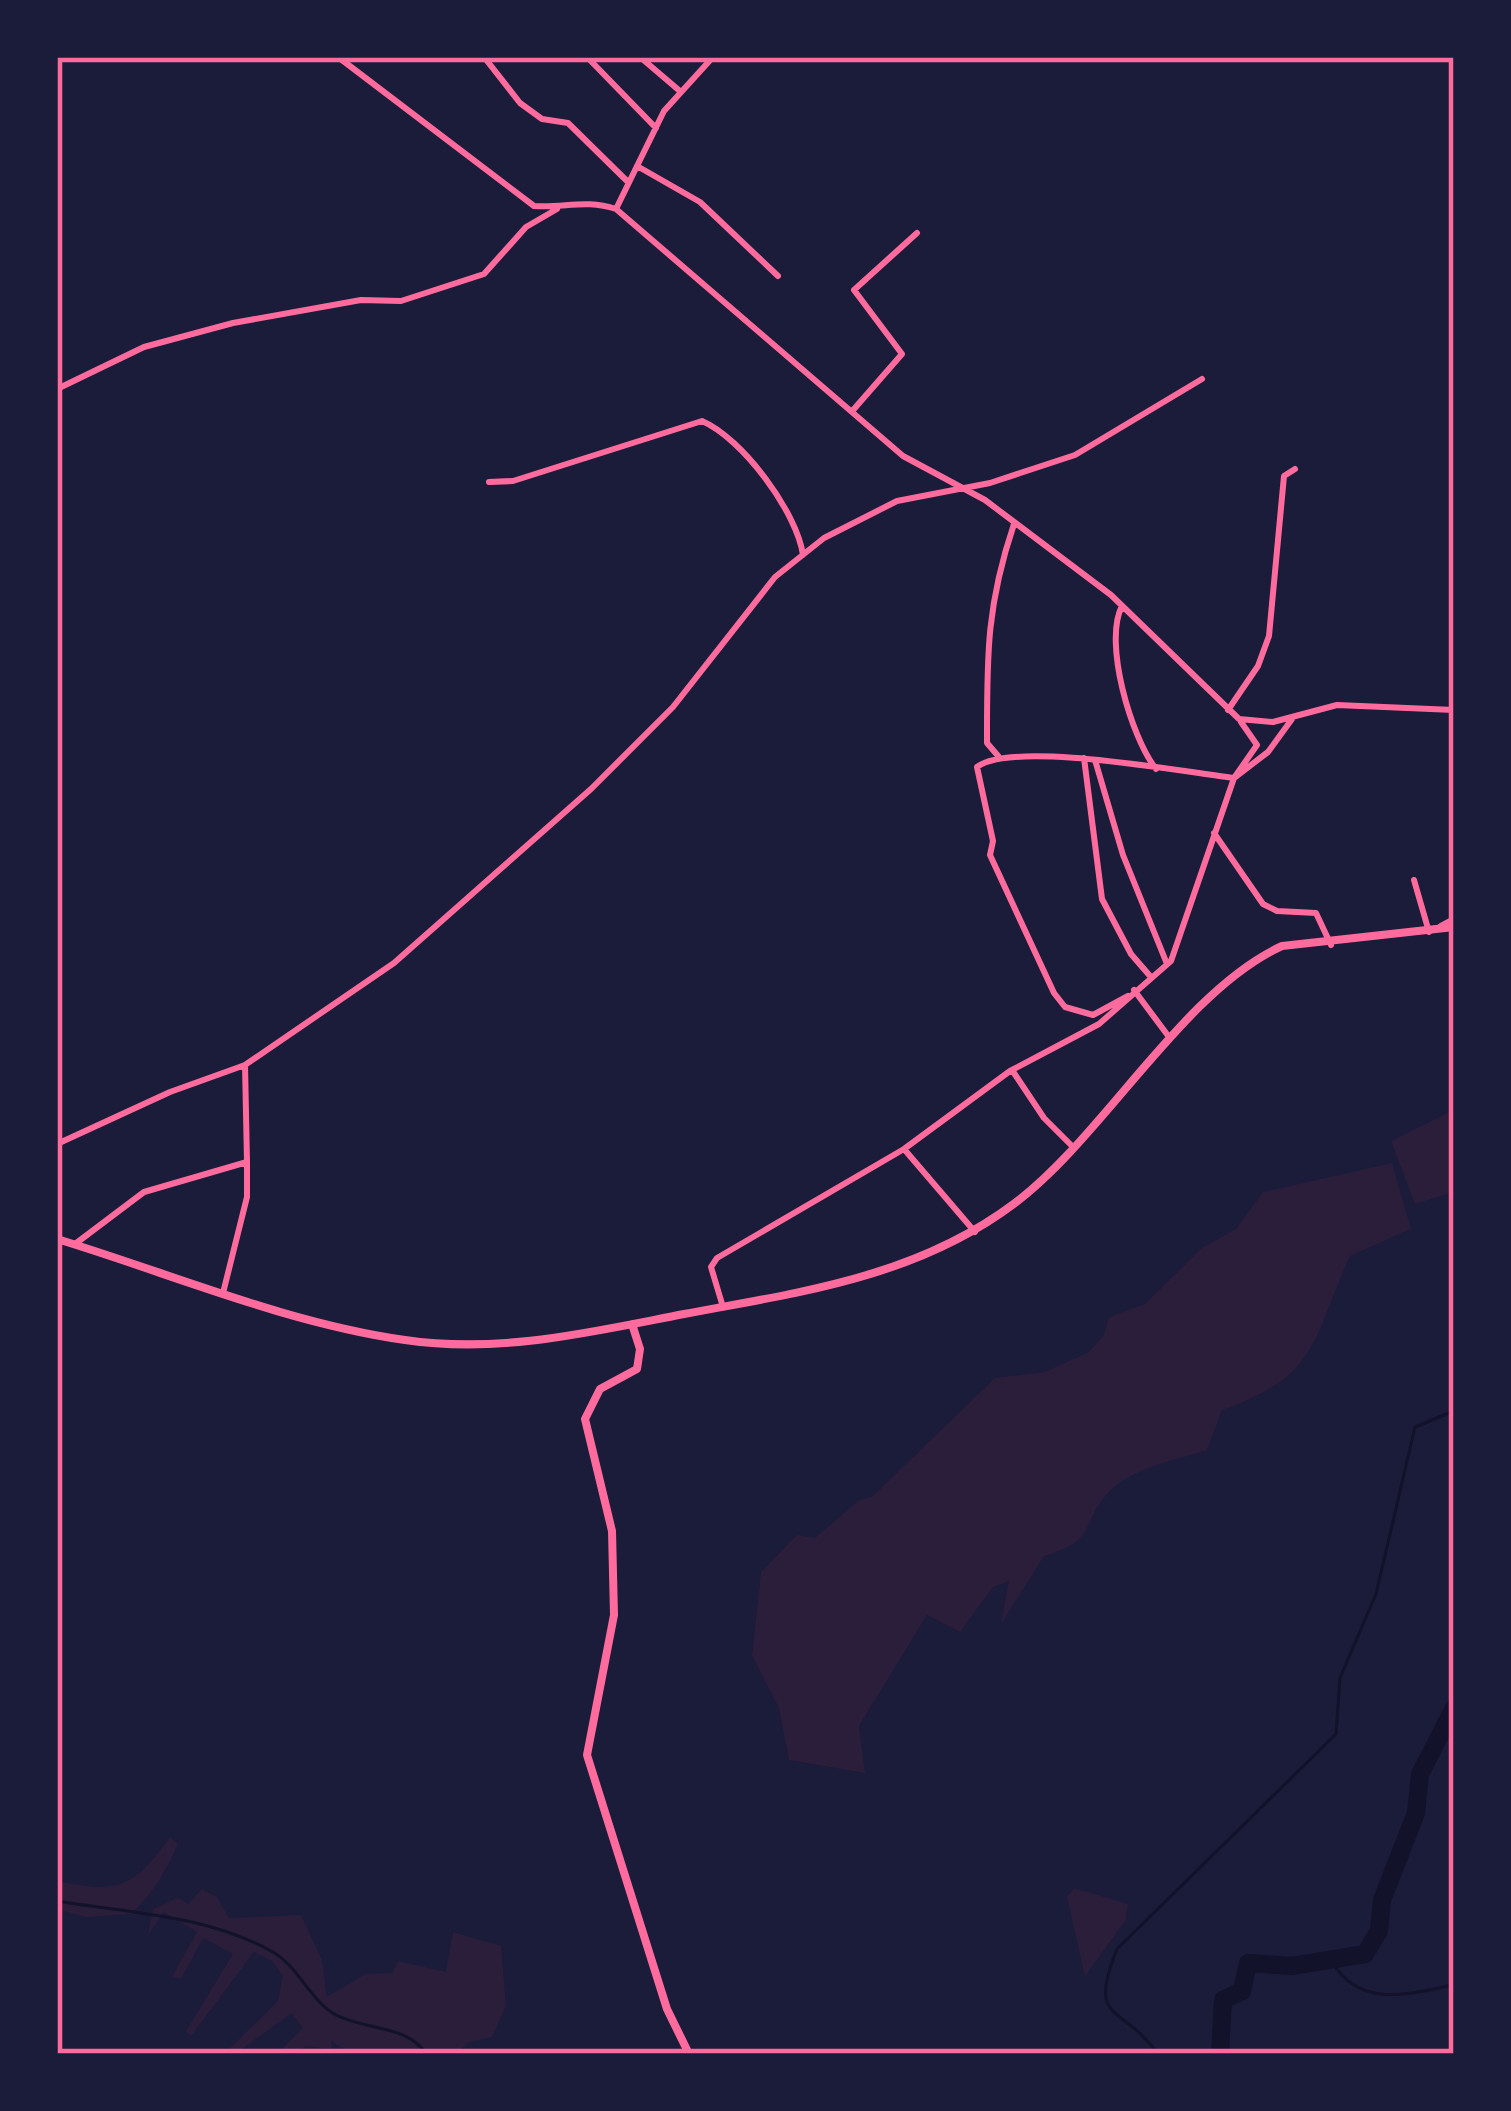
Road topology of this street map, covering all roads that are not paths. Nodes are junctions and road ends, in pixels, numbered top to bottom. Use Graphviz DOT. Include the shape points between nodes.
graph roads {
  1 [pos="338,57"];
  2 [pos="484,57"];
  3 [pos="587,57"];
  4 [pos="640,57"];
  5 [pos="713,57"];
  6 [pos="680,92"];
  7 [pos="656,128"];
  8 [pos="637,166"];
  9 [pos="628,182"];
  10 [pos="560,208"];
  11 [pos="616,208"];
  12 [pos="917,233"];
  13 [pos="778,276"];
  14 [pos="1202,379"];
  15 [pos="57,389"];
  16 [pos="854,409"];
  17 [pos="1294,469"];
  18 [pos="489,482"];
  19 [pos="966,488"];
  20 [pos="1014,524"];
  21 [pos="803,554"];
  22 [pos="1122,605"];
  23 [pos="1454,710"];
  24 [pos="1228,711"];
  25 [pos="1239,719"];
  26 [pos="1292,719"];
  27 [pos="1000,758"];
  28 [pos="1084,758"];
  29 [pos="1095,760"];
  30 [pos="1156,769"];
  31 [pos="1234,778"];
  32 [pos="1214,832"];
  33 [pos="1414,880"];
  34 [pos="1454,923"];
  35 [pos="1428,933"];
  36 [pos="1331,945"];
  37 [pos="1167,964"];
  38 [pos="1150,976"];
  39 [pos="1132,993"];
  40 [pos="1171,1040"];
  41 [pos="245,1065"];
  42 [pos="1012,1070"];
  43 [pos="57,1144"];
  44 [pos="1073,1147"];
  45 [pos="904,1149"];
  46 [pos="247,1162"];
  47 [pos="975,1232"];
  48 [pos="57,1239"];
  49 [pos="74,1244"];
  50 [pos="223,1294"];
  51 [pos="723,1307"];
  52 [pos="632,1324"];
  53 [pos="689,2054"];
  1 -- 10 [label="street" via="511,192 534,206"];
  2 -- 9 [label="street" via="520,103 542,119 568,123"];
  3 -- 7 [label="street"];
  4 -- 6 [label="street"];
  5 -- 6 [label="street"];
  6 -- 7 [label="street"];
  7 -- 8 [label="street"];
  8 -- 9 [label="street"];
  8 -- 13 [label="street" via="700,202"];
  9 -- 11 [label="street"];
  10 -- 11 [label="street" via="591,200"];
  10 -- 15 [label="street" via="526,227 484,274 401,301 361,300 233,323 144,347"];
  11 -- 16 [label="street"];
  12 -- 16 [label="street" via="854,290 902,354"];
  14 -- 19 [label="street" via="1075,455"];
  16 -- 19 [label="street" via="921,469"];
  17 -- 24 [label="street" via="1284,476 1265,649"];
  18 -- 21 [label="street" via="513,482 702,421 751,460 800,533"];
  19 -- 20 [label="street"];
  19 -- 21 [label="street" via="878,509"];
  20 -- 22 [label="street"];
  20 -- 27 [label="street" via="985,640 987,743"];
  21 -- 41 [label="street" via="753,600 673,707 562,818 394,963"];
  22 -- 24 [label="street"];
  22 -- 30 [label="street" via="1112,624 1118,671"];
  23 -- 26 [label="street" via="1337,705"];
  24 -- 25 [label="street"];
  25 -- 26 [label="street"];
  25 -- 31 [label="street" via="1257,746"];
  26 -- 31 [label="street" via="1268,752"];
  27 -- 28 [label="street"];
  27 -- 39 [label="street" via="977,767 990,855 1054,993 1093,1016"];
  28 -- 29 [label="street"];
  28 -- 38 [label="street" via="1102,899"];
  29 -- 30 [label="street"];
  29 -- 37 [label="street"];
  30 -- 31 [label="street"];
  31 -- 32 [label="street"];
  32 -- 36 [label="street" via="1263,904 1316,914"];
  32 -- 37 [label="street"];
  33 -- 35 [label="street"];
  34 -- 35 [label="main road"];
  35 -- 36 [label="main road"];
  36 -- 40 [label="main road" via="1282,946 1259,956"];
  37 -- 38 [label="street"];
  38 -- 39 [label="street"];
  39 -- 40 [label="street"];
  39 -- 42 [label="street" via="1100,1024"];
  40 -- 44 [label="main road"];
  41 -- 43 [label="street"];
  41 -- 46 [label="street"];
  42 -- 44 [label="street"];
  42 -- 45 [label="street"];
  44 -- 47 [label="main road"];
  45 -- 47 [label="street"];
  45 -- 51 [label="street" via="717,1258 711,1267"];
  46 -- 49 [label="street" via="144,1192"];
  46 -- 50 [label="street" via="247,1197"];
  47 -- 51 [label="main road" via="885,1271"];
  48 -- 49 [label="main road"];
  49 -- 50 [label="main road"];
  50 -- 52 [label="main road" via="442,1343 545,1341"];
  51 -- 52 [label="main road"];
  52 -- 53 [label="main road" via="637,1369 600,1390 585,1419 612,1532 614,1615 587,1755 667,2009"];
}
